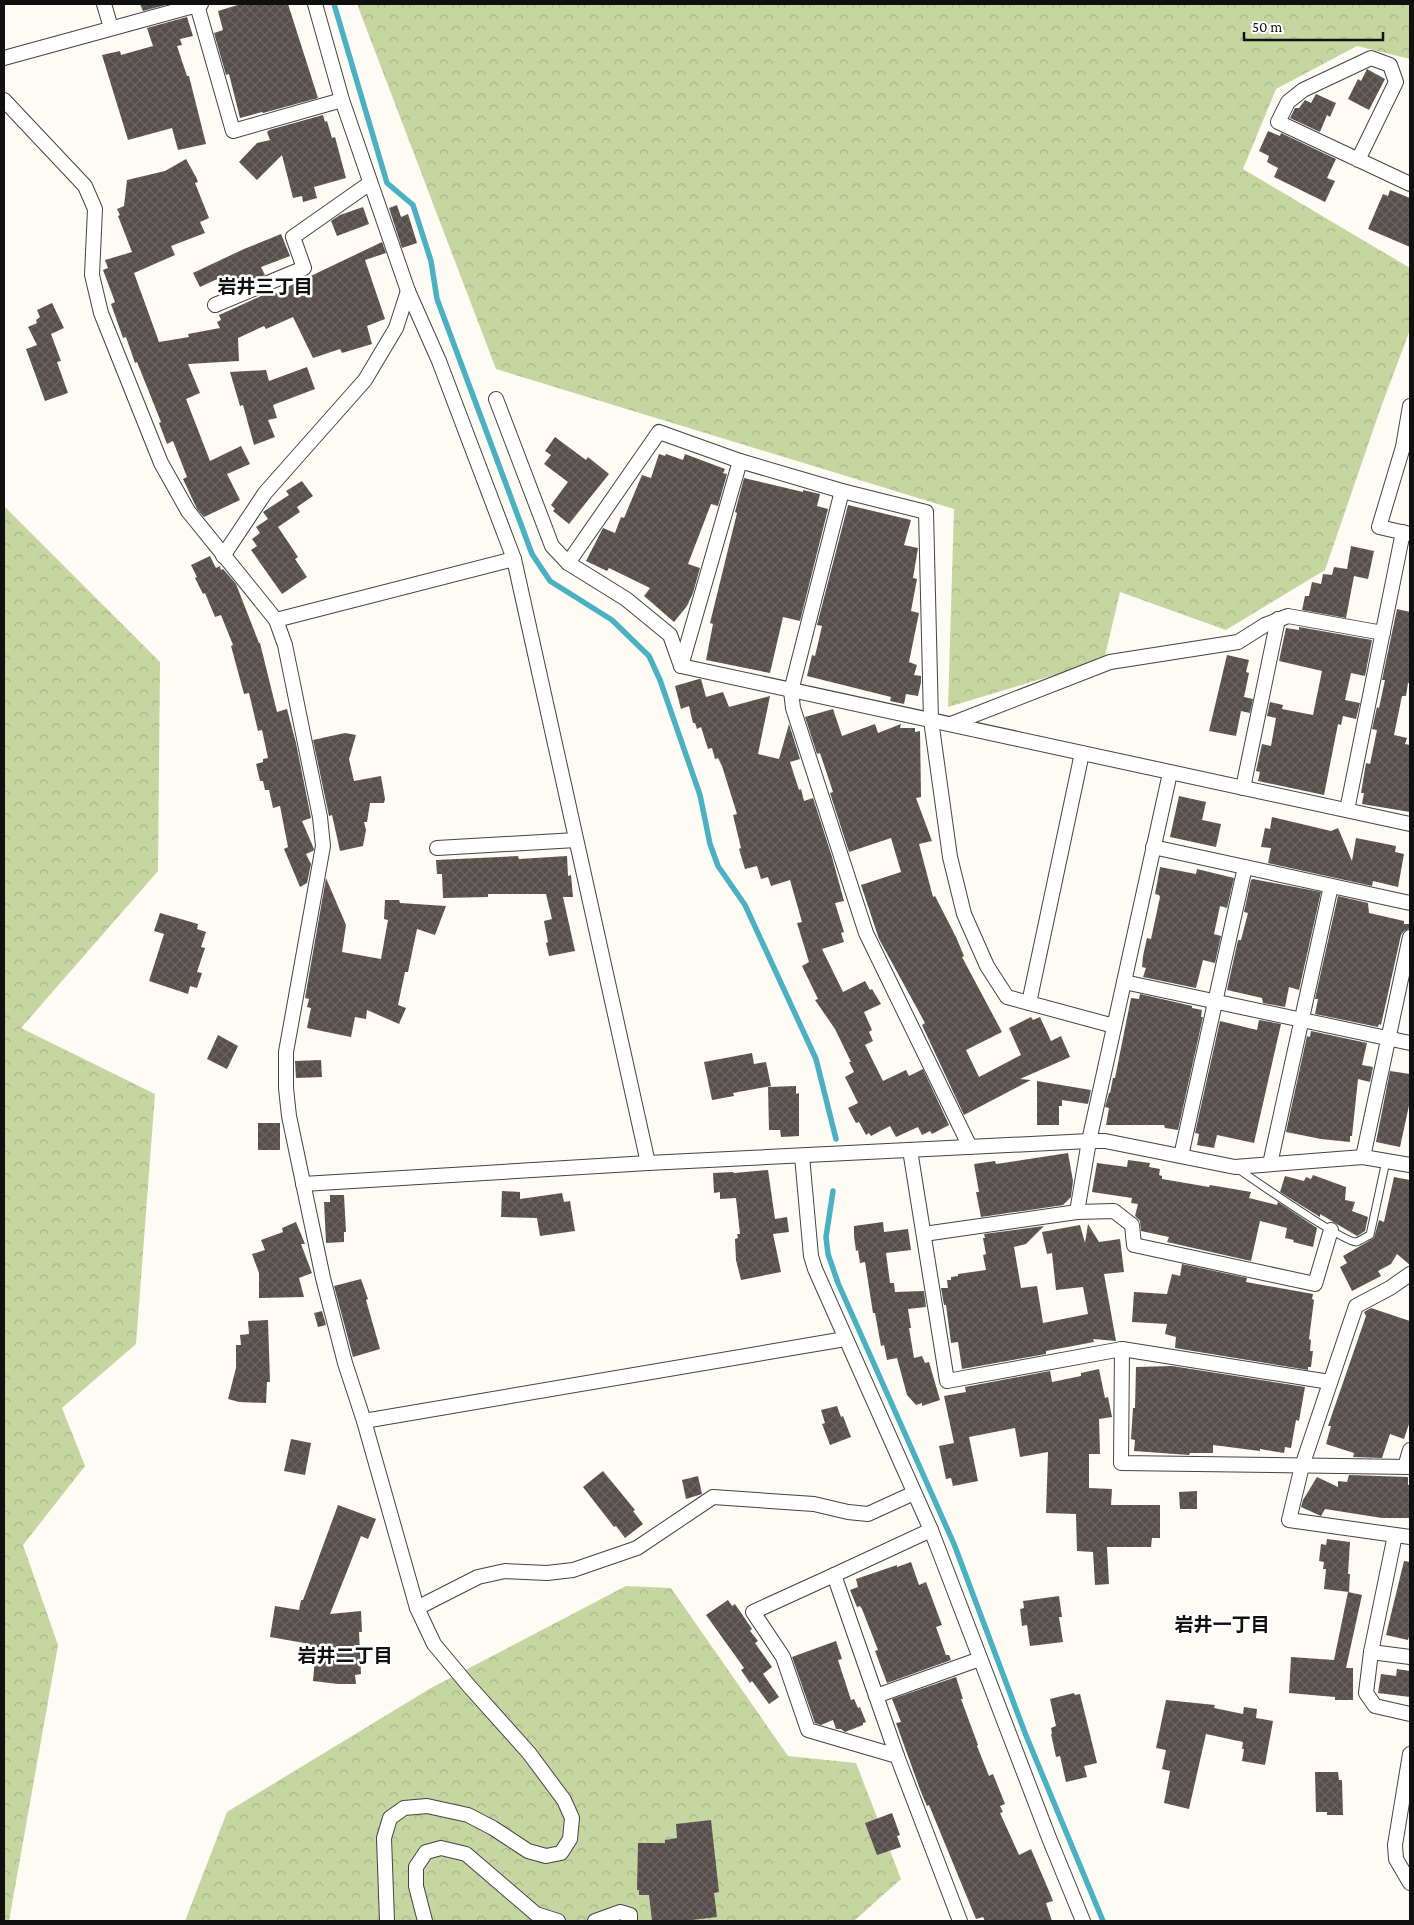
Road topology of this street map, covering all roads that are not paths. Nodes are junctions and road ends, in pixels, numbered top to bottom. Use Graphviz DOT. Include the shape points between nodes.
graph roads {
  1 [pos="104,4"];
  2 [pos="199,4"];
  3 [pos="315,4"];
  4 [pos="110,28"];
  5 [pos="4,58"];
  6 [pos="4,100"];
  7 [pos="342,100"];
  8 [pos="1358,160"];
  9 [pos="370,183"];
  10 [pos="1410,184"];
  11 [pos="408,291"];
  12 [pos="215,305"];
  13 [pos="496,399"];
  14 [pos="1410,406"];
  15 [pos="740,461"];
  16 [pos="842,491"];
  17 [pos="1407,533"];
  18 [pos="223,556"];
  19 [pos="514,559"];
  20 [pos="568,563"];
  21 [pos="1278,619"];
  22 [pos="276,620"];
  23 [pos="1383,633"];
  24 [pos="681,666"];
  25 [pos="791,691"];
  26 [pos="932,720"];
  27 [pos="951,724"];
  28 [pos="1082,754"];
  29 [pos="1170,772"];
  30 [pos="1243,788"];
  31 [pos="1347,810"];
  32 [pos="1410,824"];
  33 [pos="576,840"];
  34 [pos="1153,847"];
  35 [pos="437,848"];
  36 [pos="1245,867"];
  37 [pos="1331,886"];
  38 [pos="1410,902"];
  39 [pos="1410,937"];
  40 [pos="1124,982"];
  41 [pos="1215,1002"];
  42 [pos="1029,1003"];
  43 [pos="1302,1020"];
  44 [pos="1114,1026"];
  45 [pos="1388,1039"];
  46 [pos="1410,1044"];
  47 [pos="1089,1141"];
  48 [pos="970,1147"];
  49 [pos="910,1150"];
  50 [pos="802,1156"];
  51 [pos="1181,1156"];
  52 [pos="1363,1157"];
  53 [pos="1386,1161"];
  54 [pos="648,1163"];
  55 [pos="1270,1164"];
  56 [pos="1410,1165"];
  57 [pos="1235,1167"];
  58 [pos="304,1184"];
  59 [pos="1077,1212"];
  60 [pos="1331,1230"];
  61 [pos="924,1234"];
  62 [pos="1410,1274"];
  63 [pos="845,1339"];
  64 [pos="1122,1349"];
  65 [pos="1330,1382"];
  66 [pos="364,1421"];
  67 [pos="1410,1450"];
  68 [pos="1302,1466"];
  69 [pos="1407,1467"];
  70 [pos="914,1493"];
  71 [pos="931,1530"];
  72 [pos="1395,1535"];
  73 [pos="1410,1537"];
  74 [pos="834,1575"];
  75 [pos="417,1608"];
  76 [pos="1371,1652"];
  77 [pos="1410,1657"];
  78 [pos="980,1659"];
  79 [pos="876,1696"];
  80 [pos="1410,1714"];
  81 [pos="1410,1754"];
  82 [pos="897,1756"];
  83 [pos="1410,1883"];
  84 [pos="387,1921"];
  85 [pos="425,1921"];
  86 [pos="558,1921"];
  87 [pos="595,1921"];
  88 [pos="630,1921"];
  89 [pos="960,1921"];
  90 [pos="1084,1921"];
  1 -- 4 [label="street"];
  2 -- 4 [label="street"];
  2 -- 7 [label="street" via="233,131"];
  3 -- 7 [label="street"];
  4 -- 5 [label="street"];
  6 -- 18 [label="street" via="85,186 95,209 92,275 100,313 161,463 188,512"];
  7 -- 9 [label="street"];
  8 -- 8 [label="street" via="1278,122 1288,102 1303,90 1371,58 1390,65 1396,82"];
  8 -- 10 [label="street"];
  9 -- 11 [label="street"];
  9 -- 12 [label="street" via="294,237 304,268"];
  11 -- 18 [label="street" via="396,328 365,380 265,493"];
  11 -- 19 [label="street" via="439,361"];
  13 -- 20 [label="street" via="552,546"];
  14 -- 17 [label="street" via="1403,447 1379,527"];
  15 -- 16 [label="street"];
  15 -- 20 [label="street" via="659,432"];
  15 -- 24 [label="street"];
  16 -- 25 [label="street"];
  16 -- 26 [label="street" via="926,512"];
  17 -- 23 [label="street"];
  18 -- 22 [label="street"];
  19 -- 22 [label="street"];
  19 -- 33 [label="street"];
  20 -- 24 [label="street" via="626,599 670,635"];
  21 -- 23 [label="street" via="1288,616"];
  21 -- 27 [label="street" via="1238,642 1110,662"];
  21 -- 30 [label="street"];
  22 -- 58 [label="street" via="285,645 320,817 322,846 286,1052 289,1116"];
  23 -- 31 [label="street"];
  24 -- 25 [label="street"];
  25 -- 26 [label="street"];
  25 -- 48 [label="street" via="793,708 866,933"];
  26 -- 27 [label="street"];
  26 -- 42 [label="street" via="950,857 964,914 987,966 1007,997"];
  27 -- 28 [label="street"];
  28 -- 29 [label="street"];
  28 -- 42 [label="street"];
  29 -- 30 [label="street"];
  29 -- 34 [label="street"];
  30 -- 31 [label="street"];
  31 -- 32 [label="street"];
  33 -- 35 [label="street"];
  33 -- 54 [label="street"];
  34 -- 36 [label="street"];
  34 -- 40 [label="street"];
  36 -- 37 [label="street"];
  36 -- 41 [label="street"];
  37 -- 38 [label="street"];
  37 -- 43 [label="street"];
  39 -- 45 [label="street"];
  40 -- 41 [label="street"];
  40 -- 44 [label="street"];
  41 -- 43 [label="street"];
  41 -- 51 [label="street"];
  42 -- 44 [label="street"];
  43 -- 45 [label="street"];
  43 -- 55 [label="street"];
  44 -- 47 [label="street"];
  45 -- 46 [label="street"];
  45 -- 52 [label="street"];
  47 -- 48 [label="street"];
  47 -- 51 [label="street" via="1105,1141"];
  47 -- 59 [label="street"];
  48 -- 49 [label="street"];
  49 -- 50 [label="street"];
  49 -- 61 [label="street"];
  50 -- 54 [label="street"];
  50 -- 63 [label="street" via="811,1256"];
  51 -- 57 [label="street"];
  52 -- 53 [label="street"];
  52 -- 55 [label="street"];
  53 -- 56 [label="street"];
  53 -- 60 [label="lane" via="1370,1235 1357,1242"];
  54 -- 58 [label="street"];
  55 -- 57 [label="street"];
  57 -- 60 [label="lane"];
  58 -- 66 [label="street" via="323,1278"];
  59 -- 60 [label="street" via="1114,1211 1132,1225 1134,1245 1315,1284"];
  59 -- 61 [label="street"];
  61 -- 64 [label="street" via="947,1381"];
  62 -- 65 [label="street" via="1356,1306"];
  63 -- 66 [label="street"];
  63 -- 70 [label="street"];
  64 -- 65 [label="street"];
  64 -- 68 [label="street" via="1122,1463"];
  65 -- 68 [label="street"];
  66 -- 75 [label="street"];
  67 -- 69 [label="street"];
  68 -- 69 [label="street"];
  68 -- 72 [label="street" via="1289,1520"];
  70 -- 71 [label="street"];
  70 -- 75 [label="street" via="868,1514 814,1504 713,1497 637,1548 573,1570 547,1573 505,1571 478,1577"];
  71 -- 74 [label="street"];
  71 -- 78 [label="street"];
  72 -- 73 [label="street"];
  72 -- 76 [label="street"];
  74 -- 79 [label="street"];
  74 -- 82 [label="street" via="753,1612 783,1657 808,1730"];
  75 -- 84 [label="street" via="434,1644 530,1752 564,1800 572,1818 570,1839 561,1852 546,1856 528,1851 494,1828 468,1816 427,1806 404,1808 390,1818 384,1838"];
  76 -- 77 [label="street"];
  76 -- 80 [label="street" via="1366,1693 1375,1706"];
  78 -- 79 [label="street"];
  78 -- 90 [label="street"];
  79 -- 82 [label="street"];
  81 -- 83 [label="street" via="1395,1845 1396,1859"];
  82 -- 89 [label="street"];
  85 -- 86 [label="street" via="416,1886 416,1867 426,1852 441,1848 466,1854 536,1914"];
  87 -- 88 [label="street" via="620,1912 630,1915"];
}
